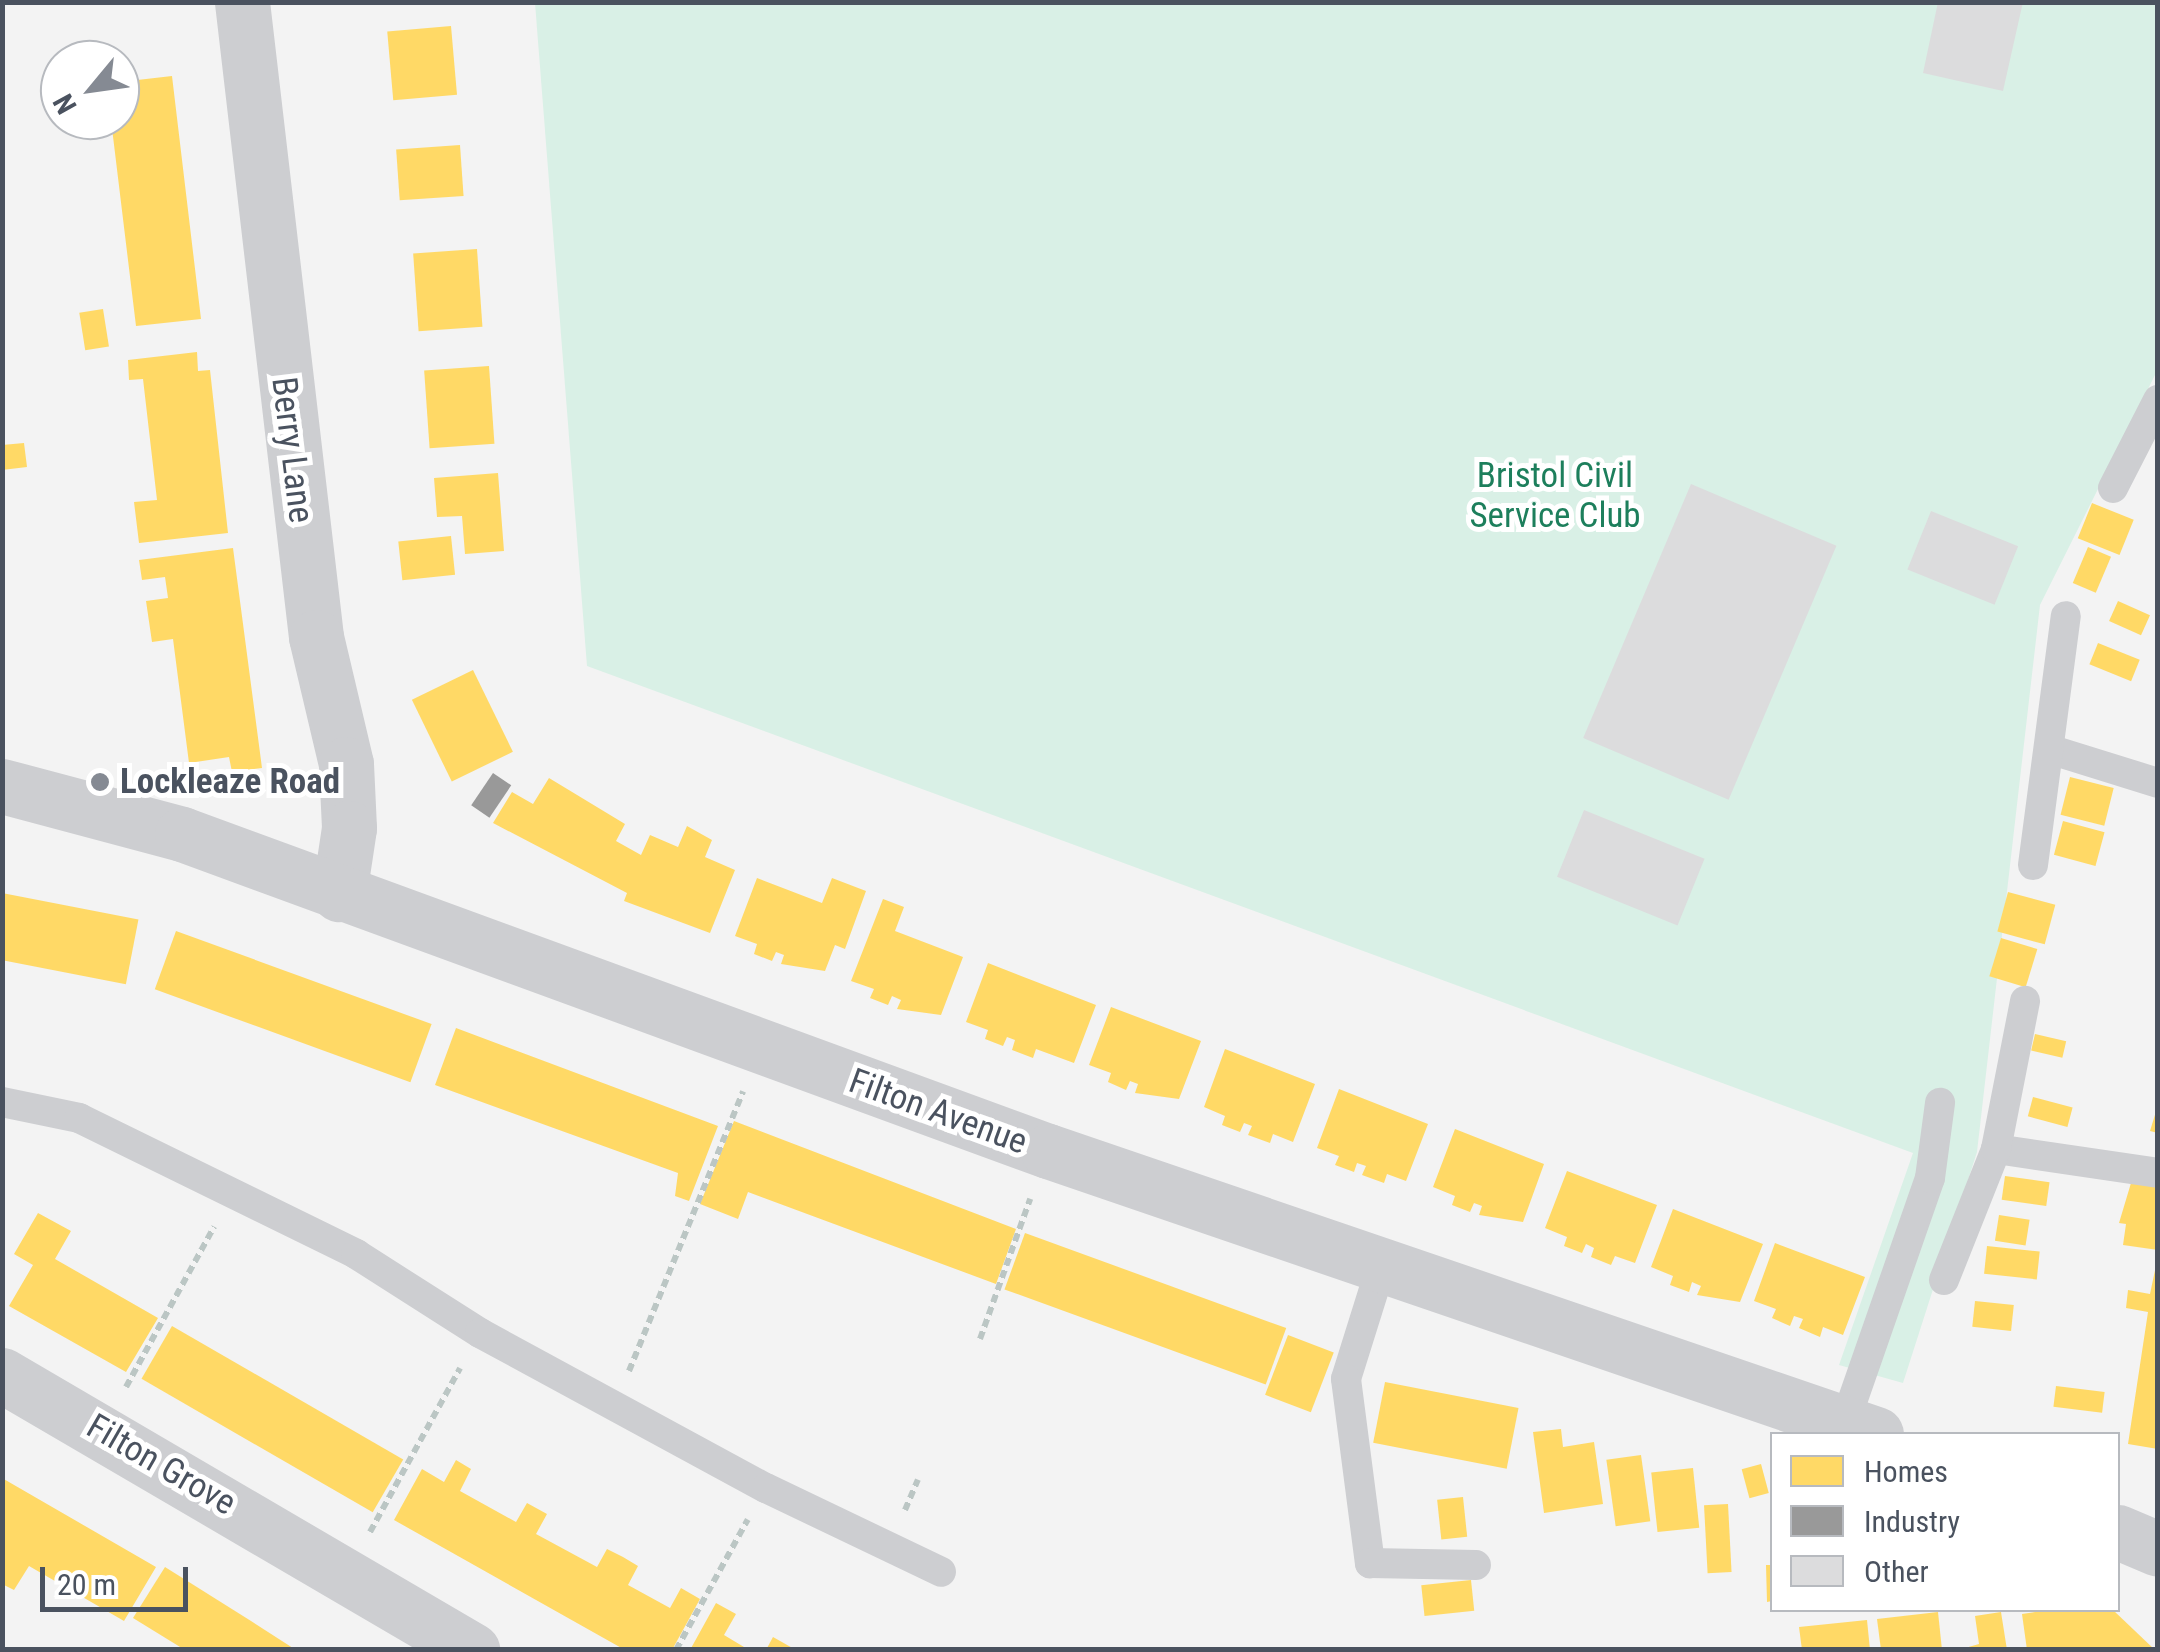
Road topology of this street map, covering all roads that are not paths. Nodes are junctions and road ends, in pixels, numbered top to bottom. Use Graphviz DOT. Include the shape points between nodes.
graph roads {
  1 [pos="242,2"];
  2 [pos="2158,400"];
  3 [pos="2113,488"];
  4 [pos="2066,616"];
  5 [pos="2052,750"];
  6 [pos="2158,784"];
  7 [pos="2,786"];
  8 [pos="2032,865"];
  9 [pos="339,894"];
  10 [pos="2025,1001"];
  11 [pos="2,1102"];
  12 [pos="1940,1103"];
  13 [pos="1996,1149"];
  14 [pos="2158,1173"];
  15 [pos="1381,1267"];
  16 [pos="1944,1280"];
  17 [pos="2,1375"];
  18 [pos="1860,1428"];
  19 [pos="2120,1533"];
  20 [pos="2158,1549"];
  21 [pos="1476,1565"];
  22 [pos="941,1572"];
  23 [pos="449,1643"];
  1 -- 9 [label="street, Berry Lane" via="316,638 346,764 349,828"];
  2 -- 3 [label="lane"];
  4 -- 5 [label="lane"];
  5 -- 6 [label="lane"];
  5 -- 8 [label="lane"];
  7 -- 9 [label="street, Filton Avenue" via="182,834"];
  9 -- 15 [label="street, Filton Avenue"];
  10 -- 13 [label="lane"];
  11 -- 22 [label="lane" via="79,1118 233,1192 356,1254 480,1333 766,1488"];
  12 -- 18 [label="lane" via="1930,1178"];
  13 -- 14 [label="lane"];
  13 -- 16 [label="lane"];
  15 -- 18 [label="street, Filton Avenue"];
  15 -- 21 [label="lane" via="1346,1380 1370,1562"];
  17 -- 23 [label="street, Filton Grove" via="348,1573"];
  19 -- 20 [label="street"];
}
